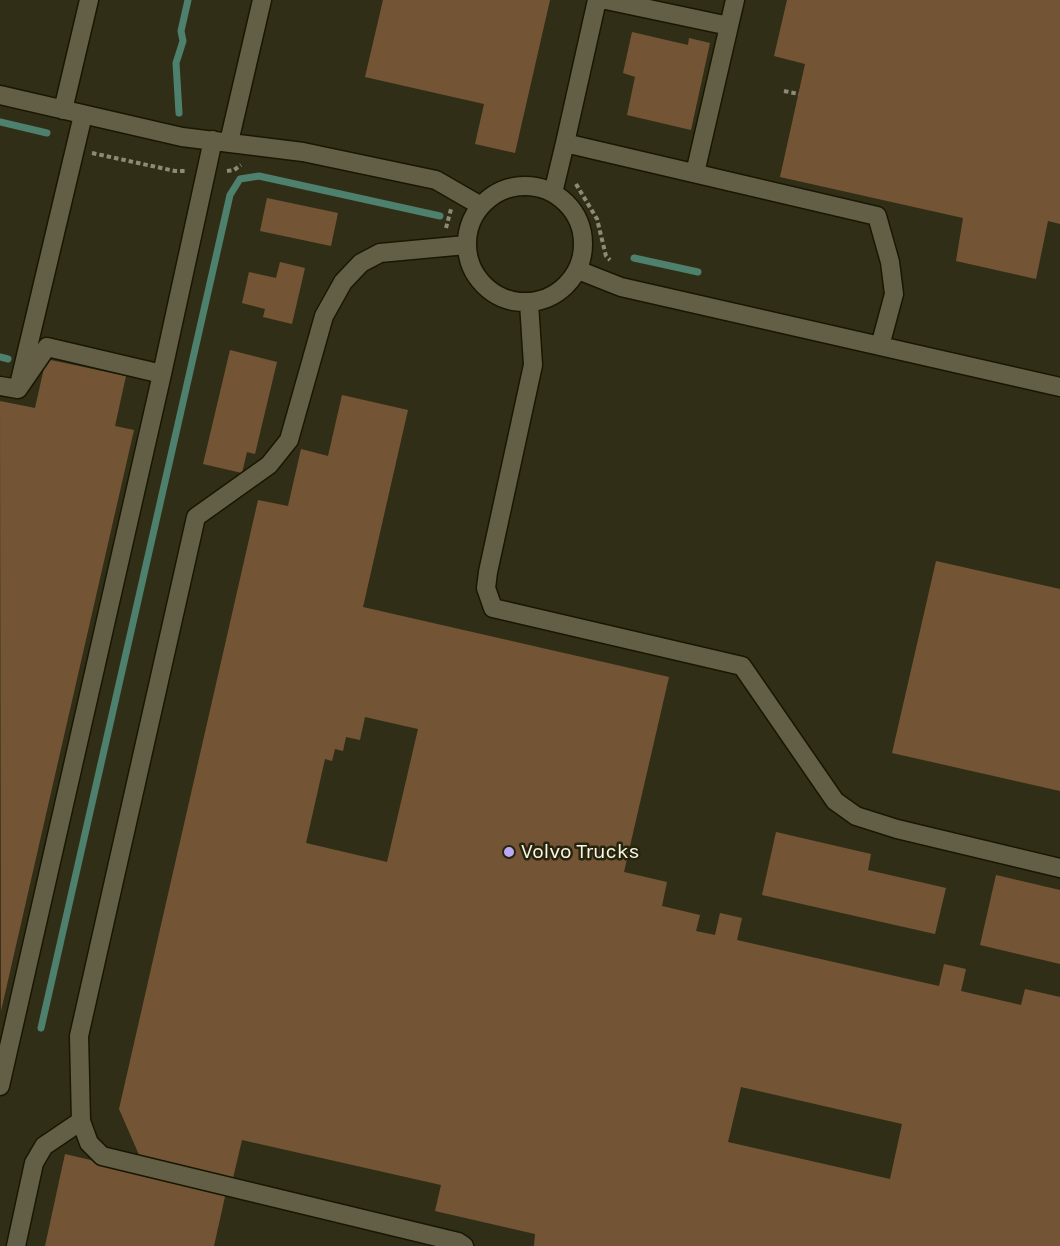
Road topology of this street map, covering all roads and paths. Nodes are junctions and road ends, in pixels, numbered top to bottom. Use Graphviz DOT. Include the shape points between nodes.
graph roads {
  1 [pos="89,0"];
  2 [pos="262,0"];
  3 [pos="597,0"];
  4 [pos="606,0"];
  5 [pos="735,0"];
  6 [pos="661,6"];
  7 [pos="729,26"];
  8 [pos="784,91"];
  9 [pos="799,94"];
  10 [pos="0,95"];
  11 [pos="63,110"];
  12 [pos="83,115"];
  13 [pos="221,141"];
  14 [pos="565,143"];
  15 [pos="92,153"];
  16 [pos="186,171"];
  17 [pos="696,173"];
  18 [pos="576,178"];
  19 [pos="553,193"];
  20 [pos="452,204"];
  21 [pos="481,206"];
  22 [pos="446,228"];
  23 [pos="466,245"];
  24 [pos="614,264"];
  25 [pos="578,270"];
  26 [pos="529,303"];
  27 [pos="880,346"];
  28 [pos="162,374"];
  29 [pos="0,386"];
  30 [pos="1060,387"];
  31 [pos="18,390"];
  32 [pos="1060,868"];
  33 [pos="0,1086"];
  34 [pos="81,1121"];
  35 [pos="16,1246"];
  36 [pos="464,1246"];
  1 -- 11 [label="lane"];
  2 -- 13 [label="lane"];
  3 -- 14 [label="lane"];
  4 -- 6 [label="lane"];
  5 -- 7 [label="lane"];
  6 -- 7 [label="lane"];
  7 -- 17 [label="lane"];
  8 -- 9 [label="path"];
  10 -- 11 [label="lane"];
  11 -- 12 [label="lane"];
  12 -- 13 [label="lane" via="182,137"];
  12 -- 31 [label="lane"];
  13 -- 21 [label="lane" via="303,152 436,180"];
  13 -- 28 [label="lane"];
  14 -- 17 [label="lane"];
  14 -- 19 [label="lane"];
  15 -- 16 [label="path"];
  17 -- 27 [label="lane" via="877,216 894,294"];
  18 -- 24 [label="path" via="576,186 597,219 606,256"];
  19 -- 21 [label="lane" via="535,186 515,186 496,193"];
  19 -- 25 [label="lane" via="567,203 580,227 583,253"];
  20 -- 22 [label="path"];
  21 -- 23 [label="lane" via="468,231"];
  23 -- 26 [label="lane" via="470,264 493,293 510,301"];
  23 -- 34 [label="lane" via="380,253 362,263 343,282 324,316 289,440 269,465 196,516 79,1036"];
  25 -- 26 [label="lane" via="558,292"];
  25 -- 27 [label="lane" via="621,287"];
  26 -- 32 [label="lane" via="533,365 488,572 486,588 493,608 742,666 835,801 856,816"];
  27 -- 30 [label="lane"];
  28 -- 31 [label="lane" via="47,347"];
  28 -- 33 [label="lane"];
  29 -- 31 [label="lane"];
  34 -- 35 [label="lane" via="44,1146 34,1163"];
  34 -- 36 [label="lane" via="89,1143 102,1156"];
}
